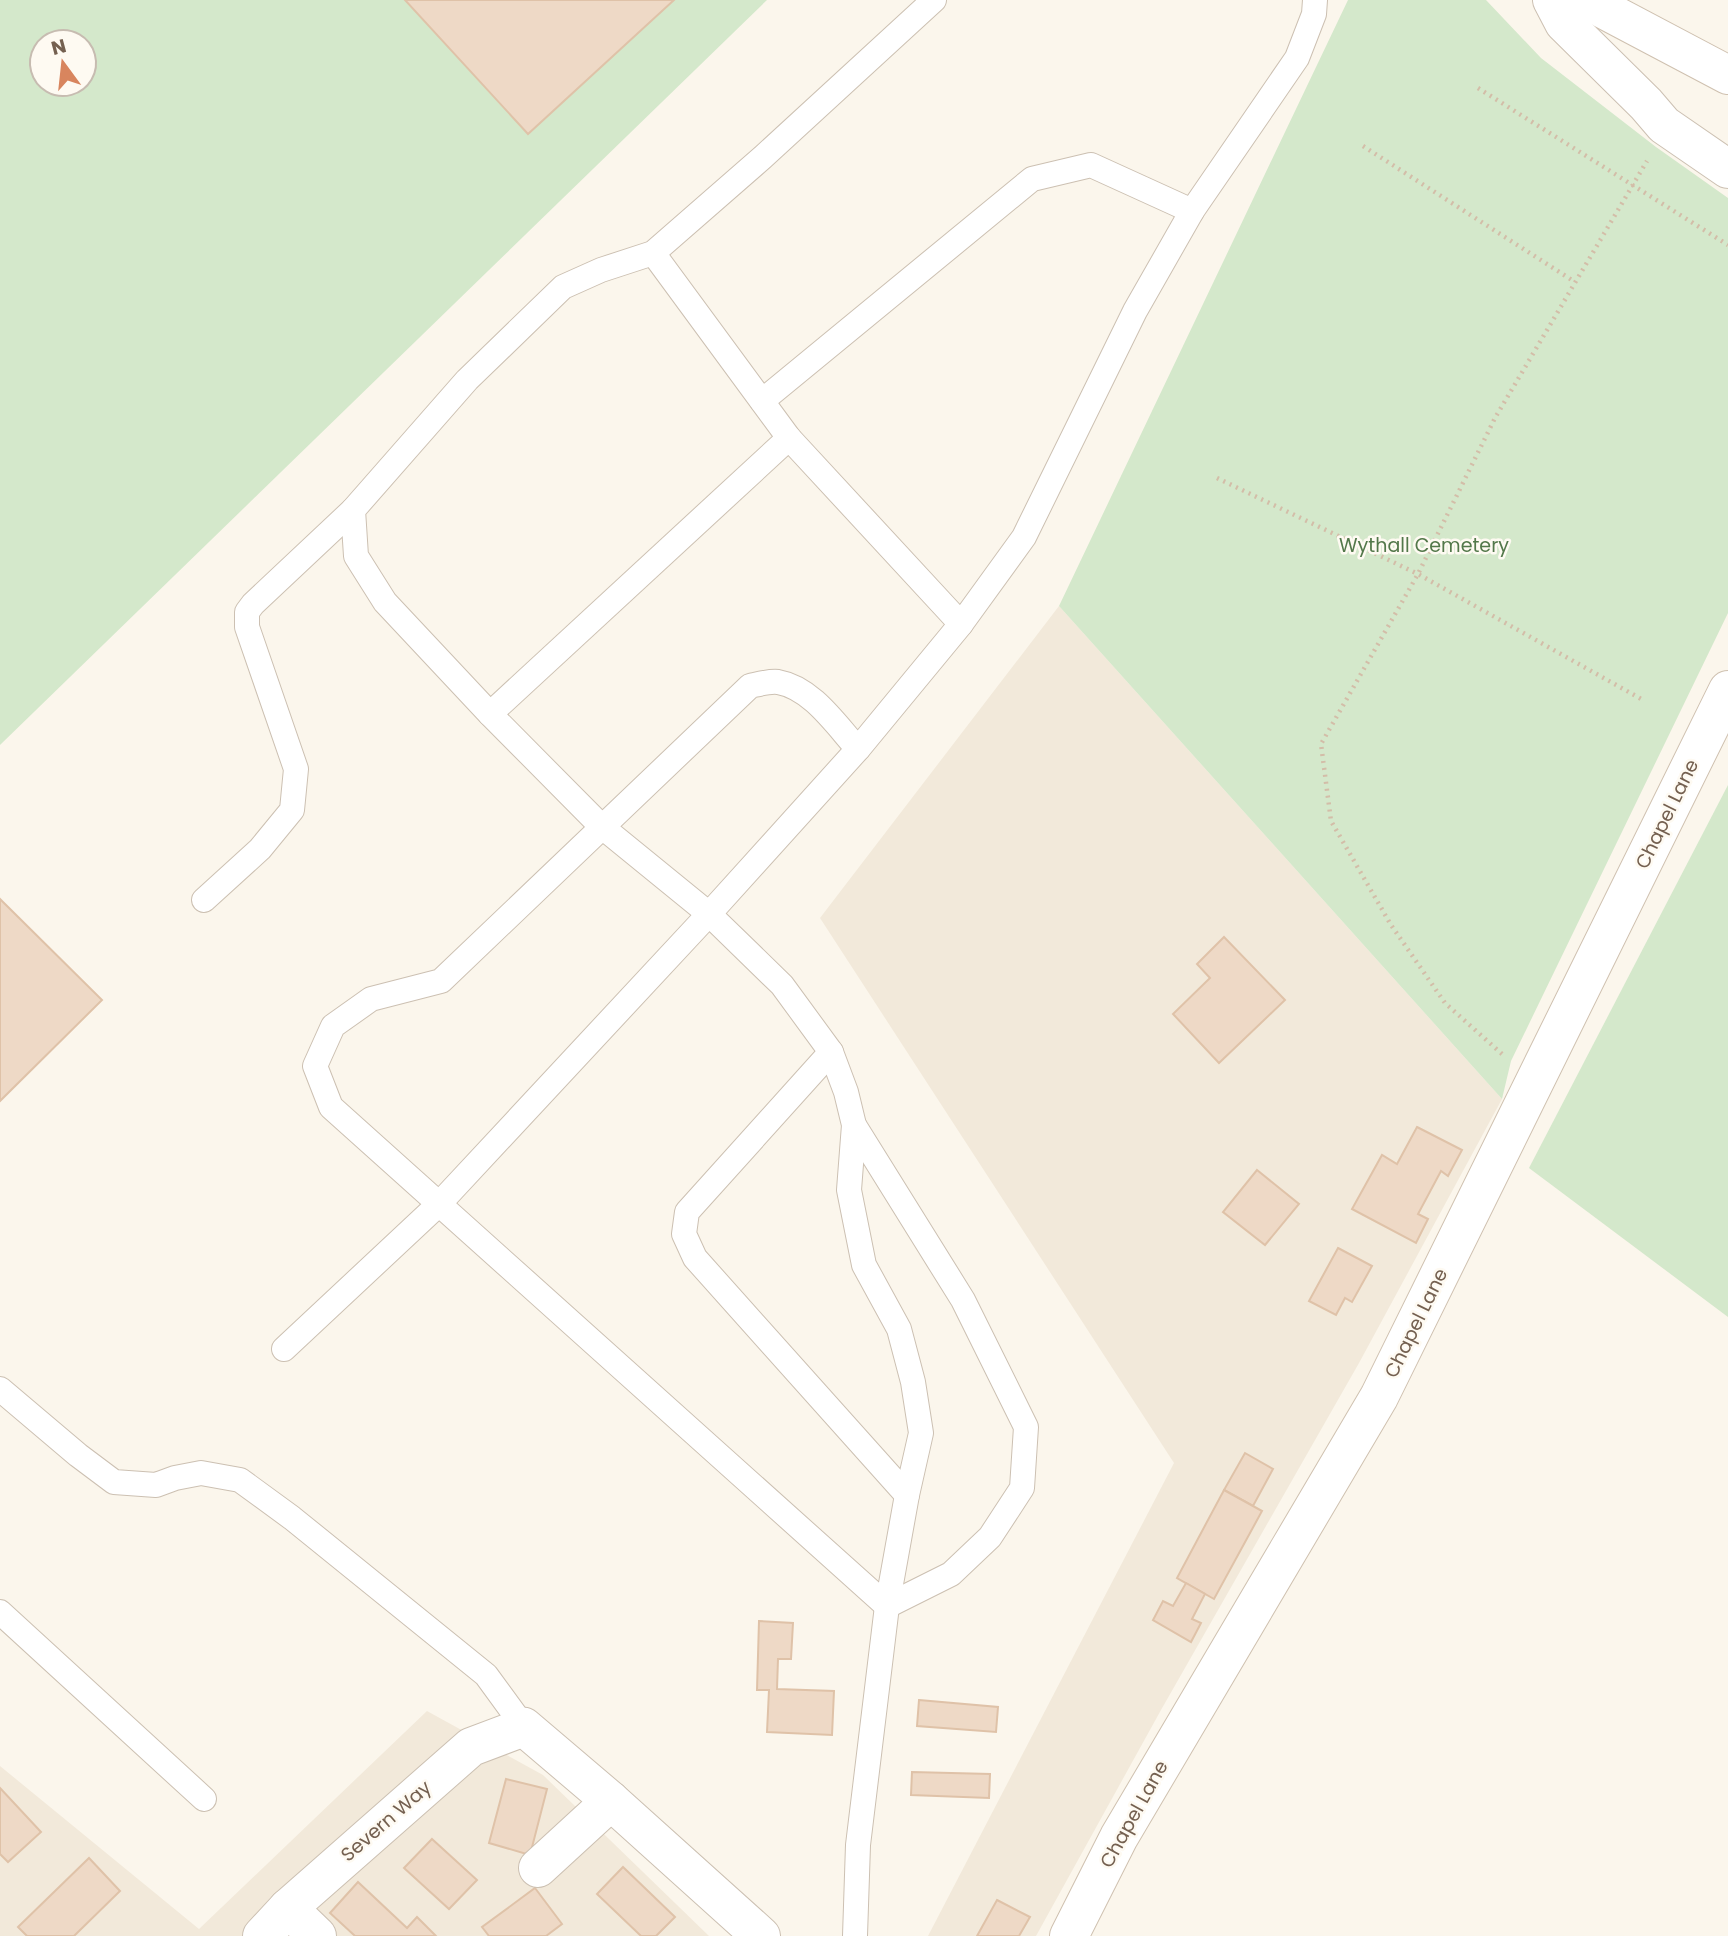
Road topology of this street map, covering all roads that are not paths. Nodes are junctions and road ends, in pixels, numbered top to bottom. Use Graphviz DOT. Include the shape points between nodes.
graph roads {
  1 [pos="934,0"];
  2 [pos="1315,0"];
  3 [pos="1552,0"];
  4 [pos="1591,0"];
  5 [pos="1728,75"];
  6 [pos="1728,169"];
  7 [pos="1192,211"];
  8 [pos="653,253"];
  9 [pos="762,401"];
  10 [pos="789,438"];
  11 [pos="352,510"];
  12 [pos="961,624"];
  13 [pos="1728,690"];
  14 [pos="490,714"];
  15 [pos="858,749"];
  16 [pos="601,826"];
  17 [pos="204,900"];
  18 [pos="709,914"];
  19 [pos="831,1052"];
  20 [pos="854,1125"];
  21 [pos="439,1204"];
  22 [pos="284,1349"];
  23 [pos="0,1389"];
  24 [pos="907,1494"];
  25 [pos="887,1606"];
  26 [pos="0,1612"];
  27 [pos="524,1727"];
  28 [pos="204,1799"];
  29 [pos="611,1801"];
  30 [pos="538,1868"];
  31 [pos="288,1908"];
  32 [pos="262,1936"];
  33 [pos="317,1936"];
  34 [pos="761,1936"];
  35 [pos="855,1936"];
  36 [pos="1069,1936"];
  1 -- 8 [label="lane"];
  2 -- 7 [label="lane" via="1297,58"];
  3 -- 6 [label="street" via="1564,23 1664,125"];
  4 -- 5 [label="street"];
  7 -- 9 [label="lane" via="1091,165 1032,179"];
  7 -- 12 [label="lane" via="1135,311 1024,537"];
  8 -- 9 [label="lane"];
  8 -- 11 [label="lane" via="563,287 467,380"];
  9 -- 10 [label="lane"];
  10 -- 12 [label="lane"];
  10 -- 14 [label="lane"];
  11 -- 14 [label="lane" via="356,556 385,602"];
  11 -- 17 [label="lane" via="247,612 247,627 296,769 292,810 260,849"];
  12 -- 15 [label="lane"];
  13 -- 36 [label="street, Chapel Lane" via="1379,1397 1119,1837"];
  14 -- 16 [label="lane"];
  15 -- 16 [label="lane" via="795,687 775,681 750,686"];
  15 -- 18 [label="lane"];
  16 -- 18 [label="lane"];
  16 -- 21 [label="lane" via="441,981 370,999 333,1026 315,1066 331,1107"];
  18 -- 19 [label="lane" via="782,985"];
  18 -- 21 [label="lane"];
  19 -- 20 [label="lane"];
  19 -- 24 [label="lane" via="687,1212 684,1234 695,1258"];
  20 -- 24 [label="lane" via="849,1190 864,1265 899,1329 921,1433"];
  20 -- 25 [label="lane" via="963,1300 1026,1427 1021,1488 990,1537 951,1574"];
  21 -- 22 [label="lane"];
  21 -- 25 [label="lane"];
  23 -- 27 [label="lane" via="114,1482 156,1485 201,1473 240,1480 486,1675"];
  24 -- 25 [label="lane"];
  25 -- 35 [label="lane" via="858,1845"];
  26 -- 28 [label="lane"];
  27 -- 29 [label="street"];
  27 -- 31 [label="street, Severn Way" via="471,1747"];
  29 -- 30 [label="street"];
  29 -- 34 [label="street"];
  31 -- 32 [label="street, Severn Way"];
  31 -- 33 [label="street"];
}
